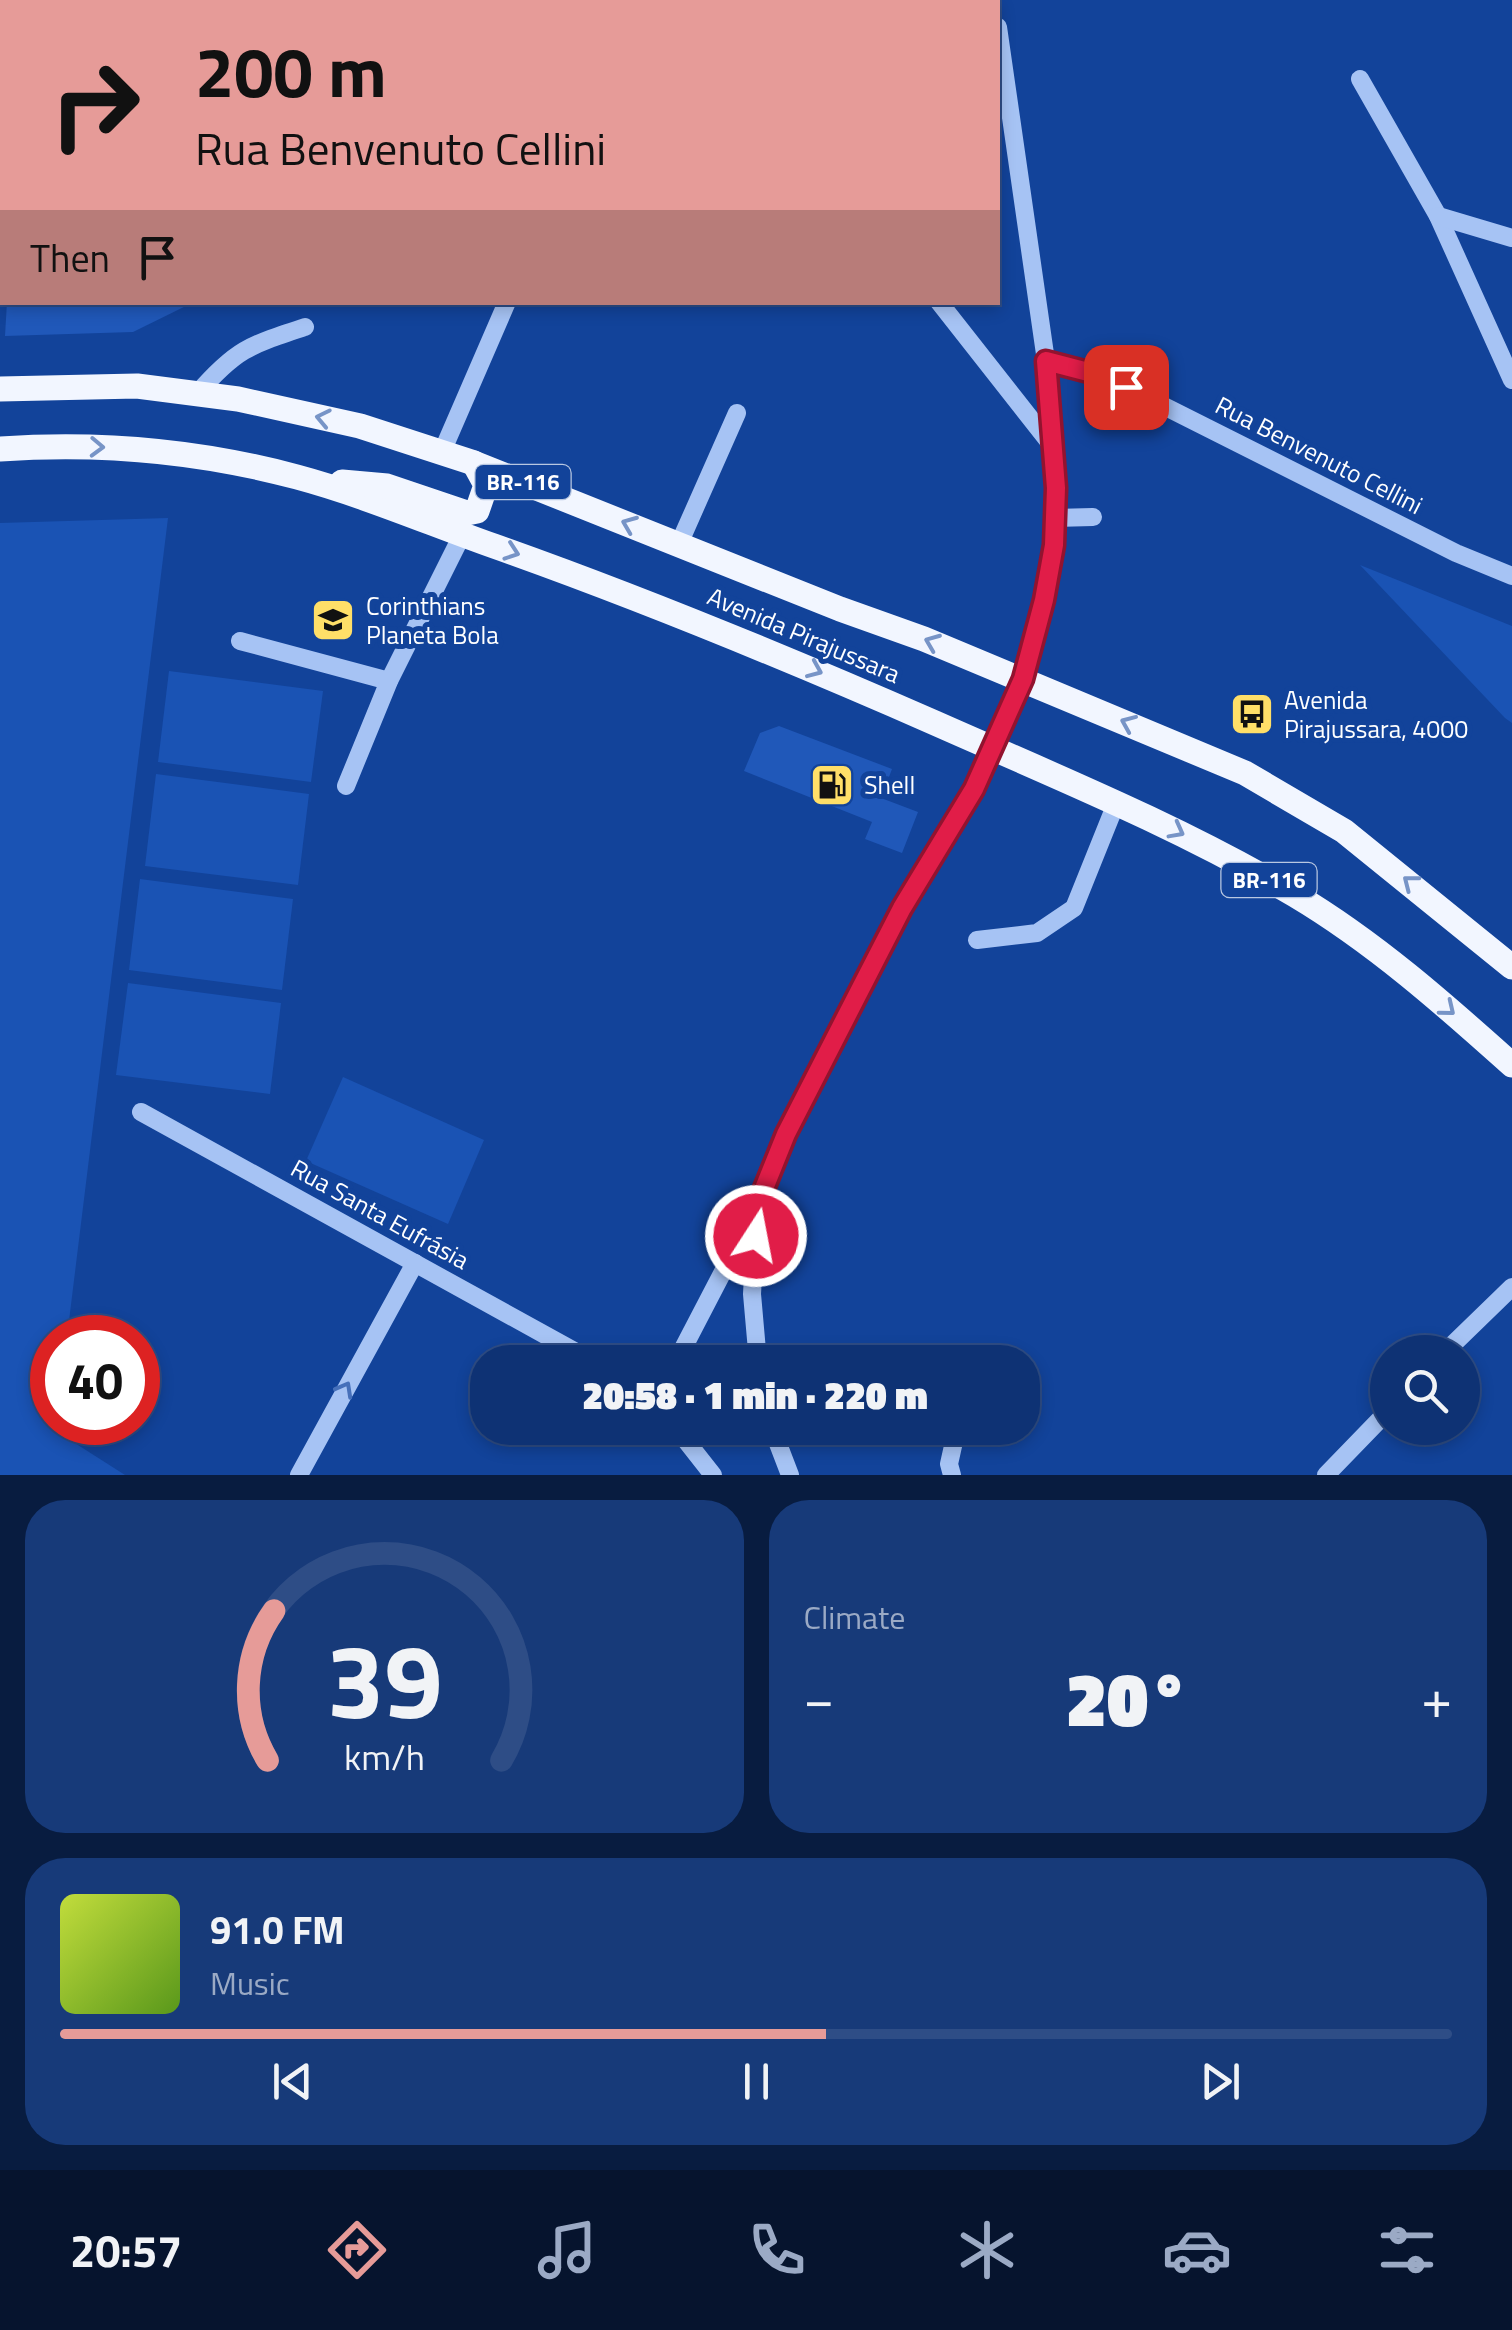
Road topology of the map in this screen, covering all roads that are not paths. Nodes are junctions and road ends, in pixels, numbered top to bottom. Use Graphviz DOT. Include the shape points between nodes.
graph roads {
  1 [pos="1000,41"];
  2 [pos="1360,78"];
  3 [pos="1438,216"];
  4 [pos="1512,238"];
  5 [pos="506,305"];
  6 [pos="940,305"];
  7 [pos="305,327"];
  8 [pos="1046,361"];
  9 [pos="1512,380"];
  10 [pos="0,389"];
  11 [pos="197,394"];
  12 [pos="737,413"];
  13 [pos="1053,447"];
  14 [pos="0,449"];
  15 [pos="442,452"];
  16 [pos="474,463"];
  17 [pos="302,478"];
  18 [pos="1092,517"];
  19 [pos="1054,518"];
  20 [pos="462,535"];
  21 [pos="679,544"];
  22 [pos="1512,576"];
  23 [pos="240,641"];
  24 [pos="1023,679"];
  25 [pos="389,681"];
  26 [pos="993,748"];
  27 [pos="346,786"];
  28 [pos="1117,801"];
  29 [pos="977,940"];
  30 [pos="1512,967"];
  31 [pos="1512,1064"];
  32 [pos="141,1112"];
  33 [pos="757,1206"];
  34 [pos="415,1263"];
  35 [pos="1512,1288"];
  36 [pos="1463,1335"];
  37 [pos="563,1345"];
  38 [pos="685,1345"];
  39 [pos="756,1345"];
  40 [pos="1370,1430"];
  41 [pos="689,1445"];
  42 [pos="779,1445"];
  43 [pos="953,1445"];
  44 [pos="299,1475"];
  45 [pos="713,1475"];
  46 [pos="790,1475"];
  47 [pos="952,1475"];
  48 [pos="1326,1475"];
  1 -- 8 [label="street"];
  2 -- 3 [label="street"];
  3 -- 4 [label="street"];
  3 -- 9 [label="street"];
  5 -- 15 [label="street"];
  6 -- 13 [label="street"];
  7 -- 11 [label="street" via="246,346"];
  8 -- 13 [label="street"];
  8 -- 22 [label="street, Rua Benvenuto Cellini" via="1126,387"];
  10 -- 11 [label="main road, Avenida Pirajussara / BR-116" via="137,386"];
  15 -- 11 [label="main road, Avenida Pirajussara / BR-116, one-way" via="360,426"];
  12 -- 21 [label="street"];
  13 -- 19 [label="street"];
  14 -- 17 [label="main road, Avenida Pirajussara / BR-116, one-way" via="99,446 176,453"];
  15 -- 16 [label="main road, Avenida Pirajussara / BR-116"];
  16 -- 17 [label="main road" via="486,485 476,511 466,513 387,486"];
  21 -- 16 [label="main road, Avenida Pirajussara / BR-116, one-way"];
  17 -- 20 [label="main road, Avenida Pirajussara / BR-116"];
  18 -- 19 [label="street"];
  19 -- 24 [label="street" via="1044,600"];
  20 -- 25 [label="street"];
  20 -- 26 [label="main road, Avenida Pirajussara / BR-116, one-way" via="615,589"];
  24 -- 21 [label="main road, Avenida Pirajussara / BR-116, one-way"];
  23 -- 25 [label="street"];
  24 -- 26 [label="street"];
  30 -- 24 [label="main road, Avenida Pirajussara / BR-116, one-way" via="1344,831 1245,773"];
  25 -- 27 [label="street"];
  26 -- 28 [label="main road, Avenida Pirajussara / BR-116"];
  26 -- 33 [label="street" via="902,908 786,1134"];
  28 -- 29 [label="street" via="1074,908 1036,932"];
  28 -- 31 [label="main road, Avenida Pirajussara / BR-116, one-way" via="1300,898 1388,960"];
  32 -- 34 [label="street, Rua Santa Eufrásia"];
  33 -- 38 [label="street"];
  33 -- 39 [label="street"];
  34 -- 37 [label="street, Rua Santa Eufrásia"];
  44 -- 34 [label="street, one-way"];
  35 -- 36 [label="street"];
  40 -- 48 [label="street"];
  41 -- 45 [label="street"];
  42 -- 46 [label="street"];
  43 -- 47 [label="street"];
}
